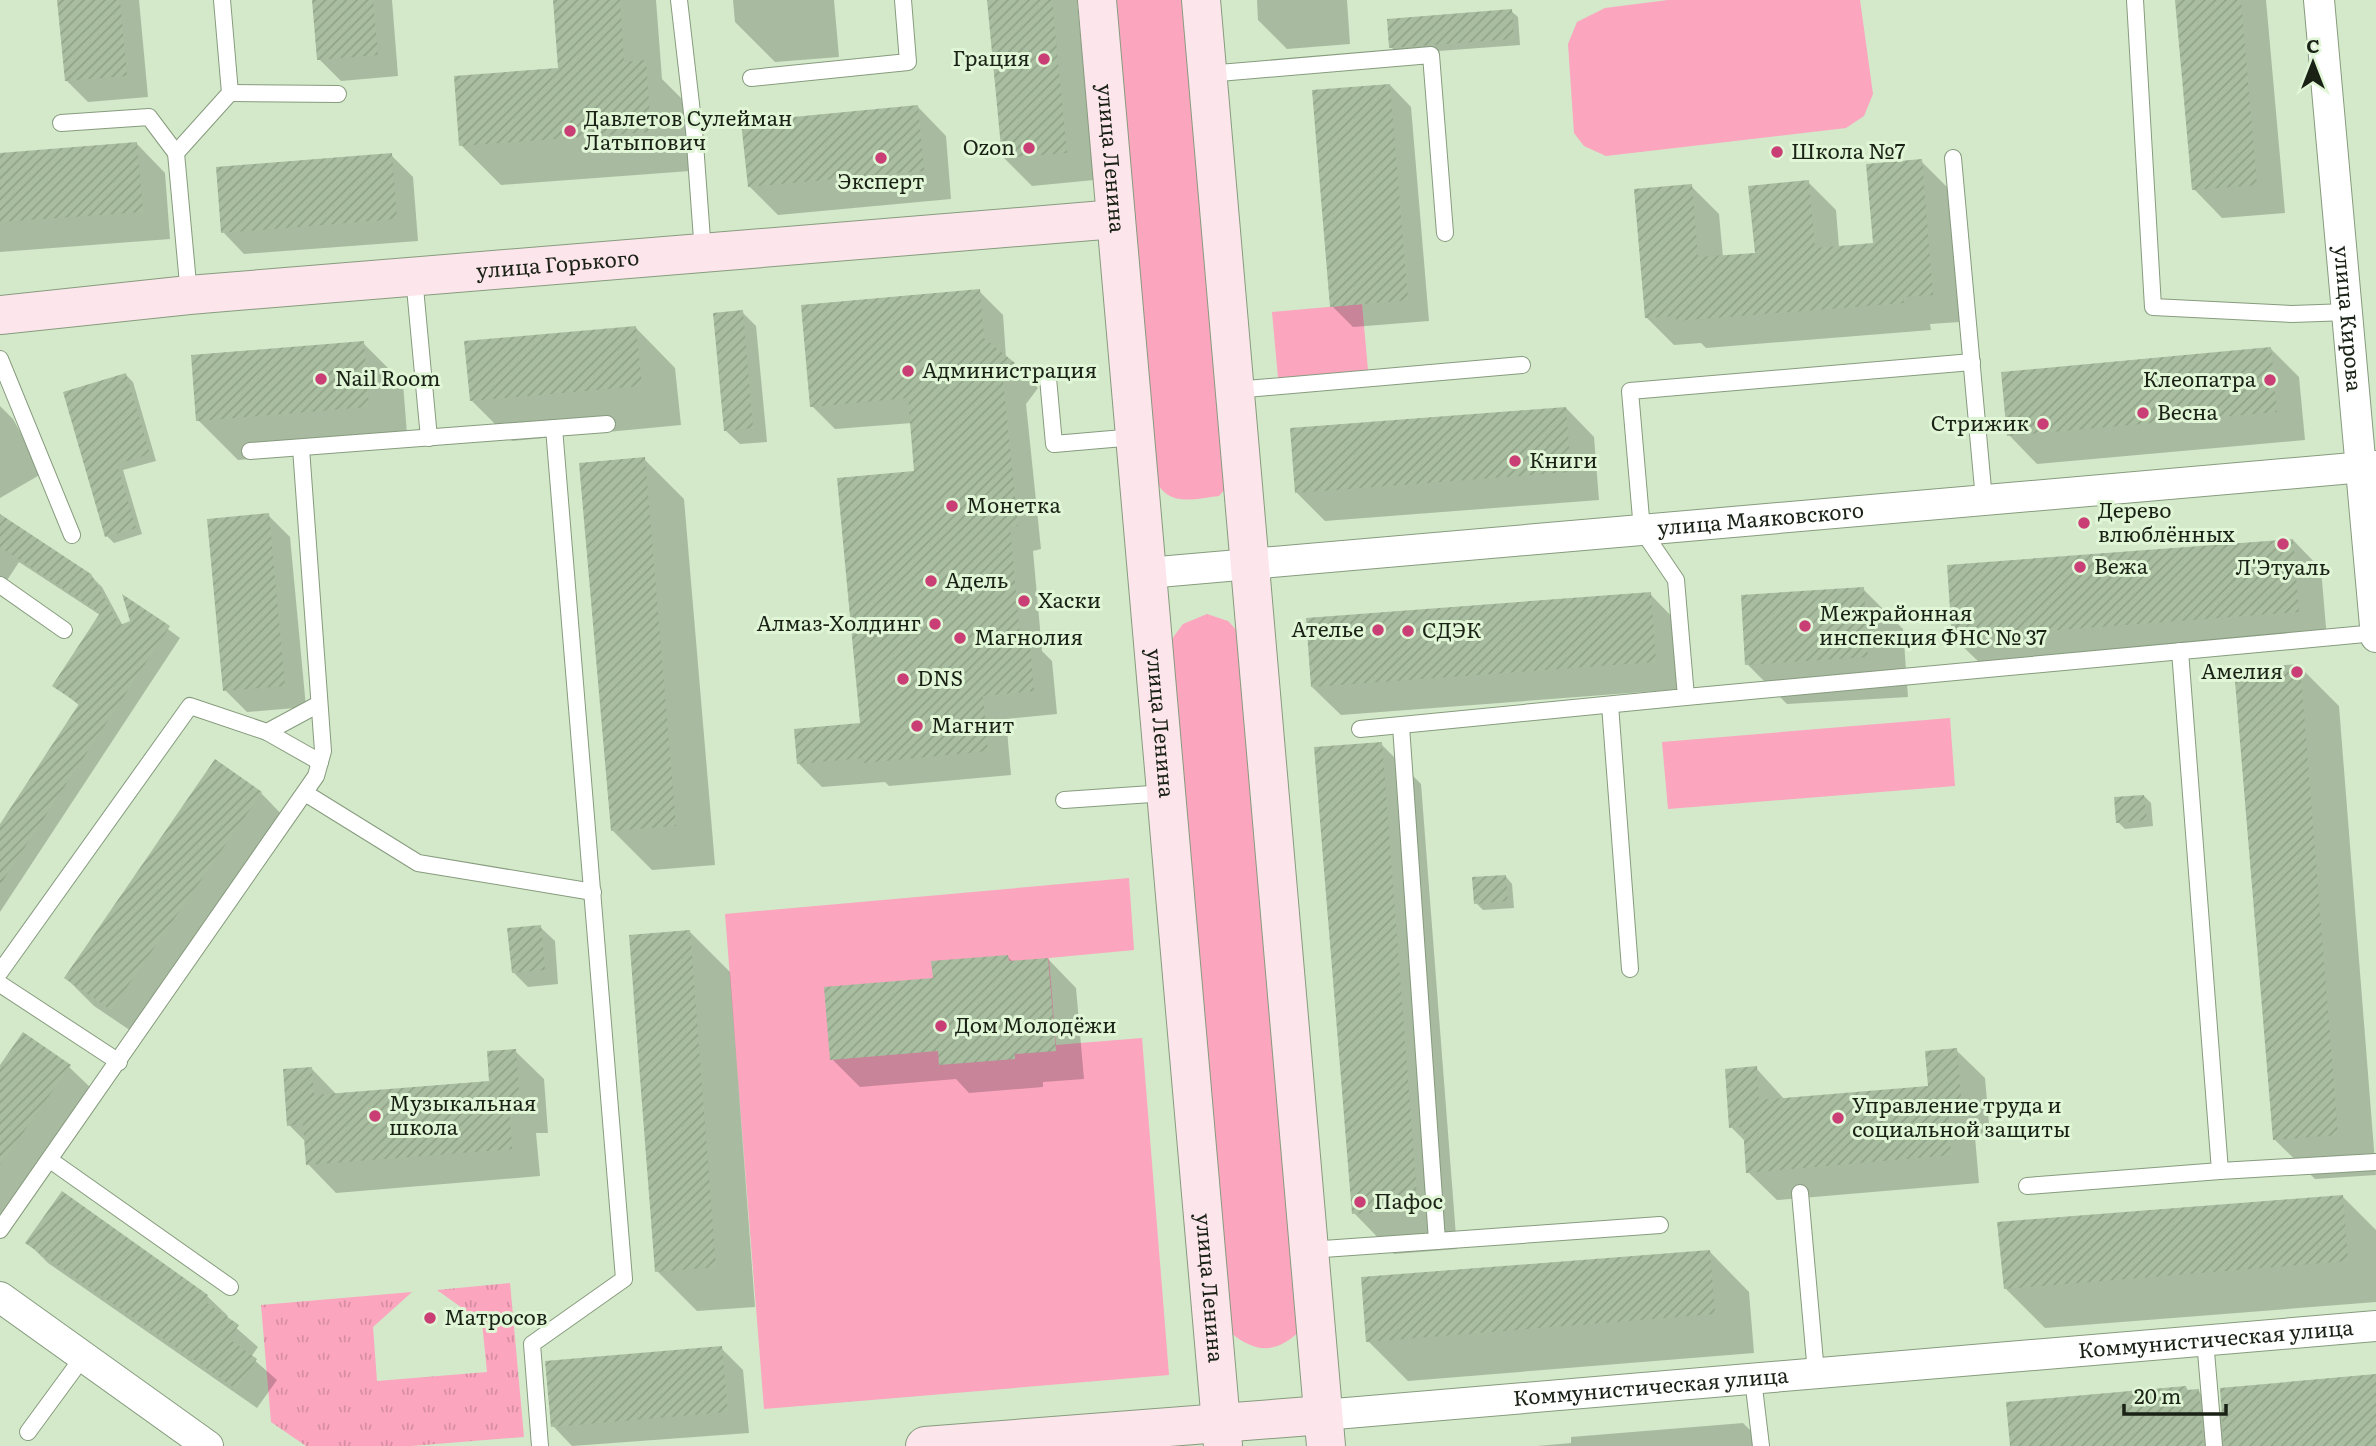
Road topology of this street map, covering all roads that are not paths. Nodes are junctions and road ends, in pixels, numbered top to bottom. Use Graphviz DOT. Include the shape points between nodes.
graph roads {
  1 [pos="222,0"];
  2 [pos="679,0"];
  3 [pos="903,0"];
  4 [pos="1097,0"];
  5 [pos="1201,0"];
  6 [pos="2134,0"];
  7 [pos="2319,0"];
  8 [pos="1208,74"];
  9 [pos="751,78"];
  10 [pos="230,93"];
  11 [pos="338,94"];
  12 [pos="61,123"];
  13 [pos="176,153"];
  14 [pos="1953,158"];
  15 [pos="1116,219"];
  16 [pos="1444,233"];
  17 [pos="703,253"];
  18 [pos="414,277"];
  19 [pos="188,295"];
  20 [pos="2348,312"];
  21 [pos="0,315"];
  22 [pos="0,359"];
  23 [pos="1972,362"];
  24 [pos="1522,366"];
  25 [pos="1048,378"];
  26 [pos="1235,390"];
  27 [pos="607,424"];
  28 [pos="554,428"];
  29 [pos="1135,437"];
  30 [pos="429,438"];
  31 [pos="301,448"];
  32 [pos="250,452"];
  33 [pos="2370,467"];
  34 [pos="1984,500"];
  35 [pos="1642,530"];
  36 [pos="72,535"];
  37 [pos="1250,564"];
  38 [pos="1147,573"];
  39 [pos="0,585"];
  40 [pos="64,629"];
  41 [pos="2376,635"];
  42 [pos="2180,651"];
  43 [pos="1686,697"];
  44 [pos="319,704"];
  45 [pos="1610,705"];
  46 [pos="1401,726"];
  47 [pos="1360,730"];
  48 [pos="267,732"];
  49 [pos="320,762"];
  50 [pos="304,793"];
  51 [pos="1167,793"];
  52 [pos="1064,800"];
  53 [pos="593,892"];
  54 [pos="1630,969"];
  55 [pos="0,972"];
  56 [pos="0,984"];
  57 [pos="119,1062"];
  58 [pos="50,1160"];
  59 [pos="2376,1162"];
  60 [pos="2220,1171"];
  61 [pos="2027,1186"];
  62 [pos="1800,1193"];
  63 [pos="1660,1225"];
  64 [pos="0,1230"];
  65 [pos="1437,1241"];
  66 [pos="1309,1250"];
  67 [pos="230,1287"];
  68 [pos="0,1297"];
  69 [pos="2376,1326"];
  70 [pos="2205,1340"];
  71 [pos="83,1357"];
  72 [pos="1816,1373"];
  73 [pos="1753,1379"];
  74 [pos="1325,1430"];
  75 [pos="28,1432"];
  76 [pos="1222,1435"];
  77 [pos="208,1446"];
  78 [pos="540,1446"];
  79 [pos="925,1446"];
  80 [pos="1760,1446"];
  81 [pos="2214,1446"];
  1 -- 10 [label="lane"];
  2 -- 17 [label="lane"];
  3 -- 9 [label="lane" via="908,62"];
  4 -- 15 [label="main road, улица Ленина"];
  5 -- 8 [label="main road"];
  6 -- 20 [label="lane" via="2153,307"];
  7 -- 20 [label="street, улица Кирова"];
  8 -- 16 [label="lane" via="1430,55"];
  8 -- 26 [label="main road"];
  10 -- 11 [label="lane"];
  10 -- 13 [label="lane"];
  12 -- 13 [label="lane" via="149,117"];
  13 -- 19 [label="lane"];
  14 -- 23 [label="lane"];
  15 -- 17 [label="main road, улица Горького"];
  15 -- 29 [label="main road, улица Ленина"];
  17 -- 18 [label="main road, улица Горького"];
  18 -- 19 [label="main road, улица Горького"];
  18 -- 30 [label="lane"];
  19 -- 21 [label="main road, улица Горького"];
  20 -- 33 [label="street, улица Кирова"];
  22 -- 36 [label="lane"];
  23 -- 34 [label="lane"];
  23 -- 35 [label="lane" via="1630,391"];
  24 -- 26 [label="lane"];
  25 -- 29 [label="lane" via="1054,444"];
  26 -- 37 [label="main road"];
  27 -- 28 [label="lane"];
  28 -- 30 [label="lane"];
  28 -- 53 [label="lane"];
  29 -- 38 [label="main road, улица Ленина"];
  30 -- 31 [label="lane"];
  31 -- 32 [label="lane"];
  31 -- 44 [label="lane"];
  33 -- 34 [label="street, улица Маяковского"];
  33 -- 41 [label="street, улица Кирова"];
  34 -- 35 [label="street, улица Маяковского"];
  35 -- 37 [label="street, улица Маяковского"];
  35 -- 43 [label="lane" via="1676,580"];
  37 -- 38 [label="street, улица Маяковского"];
  37 -- 66 [label="main road"];
  38 -- 51 [label="main road, улица Ленина"];
  39 -- 40 [label="lane"];
  41 -- 42 [label="lane"];
  42 -- 43 [label="lane"];
  42 -- 60 [label="lane"];
  43 -- 45 [label="lane"];
  44 -- 48 [label="lane"];
  44 -- 49 [label="lane"];
  45 -- 46 [label="lane"];
  45 -- 54 [label="lane"];
  46 -- 47 [label="lane"];
  46 -- 65 [label="lane"];
  48 -- 49 [label="lane"];
  48 -- 55 [label="lane" via="190,706"];
  49 -- 50 [label="lane"];
  50 -- 53 [label="lane" via="418,863"];
  50 -- 57 [label="lane"];
  51 -- 52 [label="lane"];
  51 -- 76 [label="main road, улица Ленина"];
  53 -- 78 [label="lane" via="624,1279 532,1344"];
  56 -- 57 [label="lane"];
  57 -- 58 [label="lane"];
  58 -- 64 [label="lane"];
  58 -- 67 [label="lane"];
  59 -- 60 [label="lane"];
  60 -- 61 [label="lane"];
  62 -- 72 [label="lane"];
  63 -- 65 [label="lane"];
  65 -- 66 [label="lane"];
  66 -- 74 [label="main road"];
  68 -- 71 [label="street"];
  69 -- 70 [label="street, Коммунистическая улица"];
  70 -- 72 [label="street, Коммунистическая улица"];
  70 -- 81 [label="lane"];
  71 -- 75 [label="lane"];
  71 -- 77 [label="street"];
  72 -- 73 [label="street, Коммунистическая улица"];
  73 -- 74 [label="street, Коммунистическая улица"];
  73 -- 80 [label="lane"];
  74 -- 76 [label="main road, Коммунистическая улица"];
  76 -- 79 [label="main road, Коммунистическая улица"];
}
